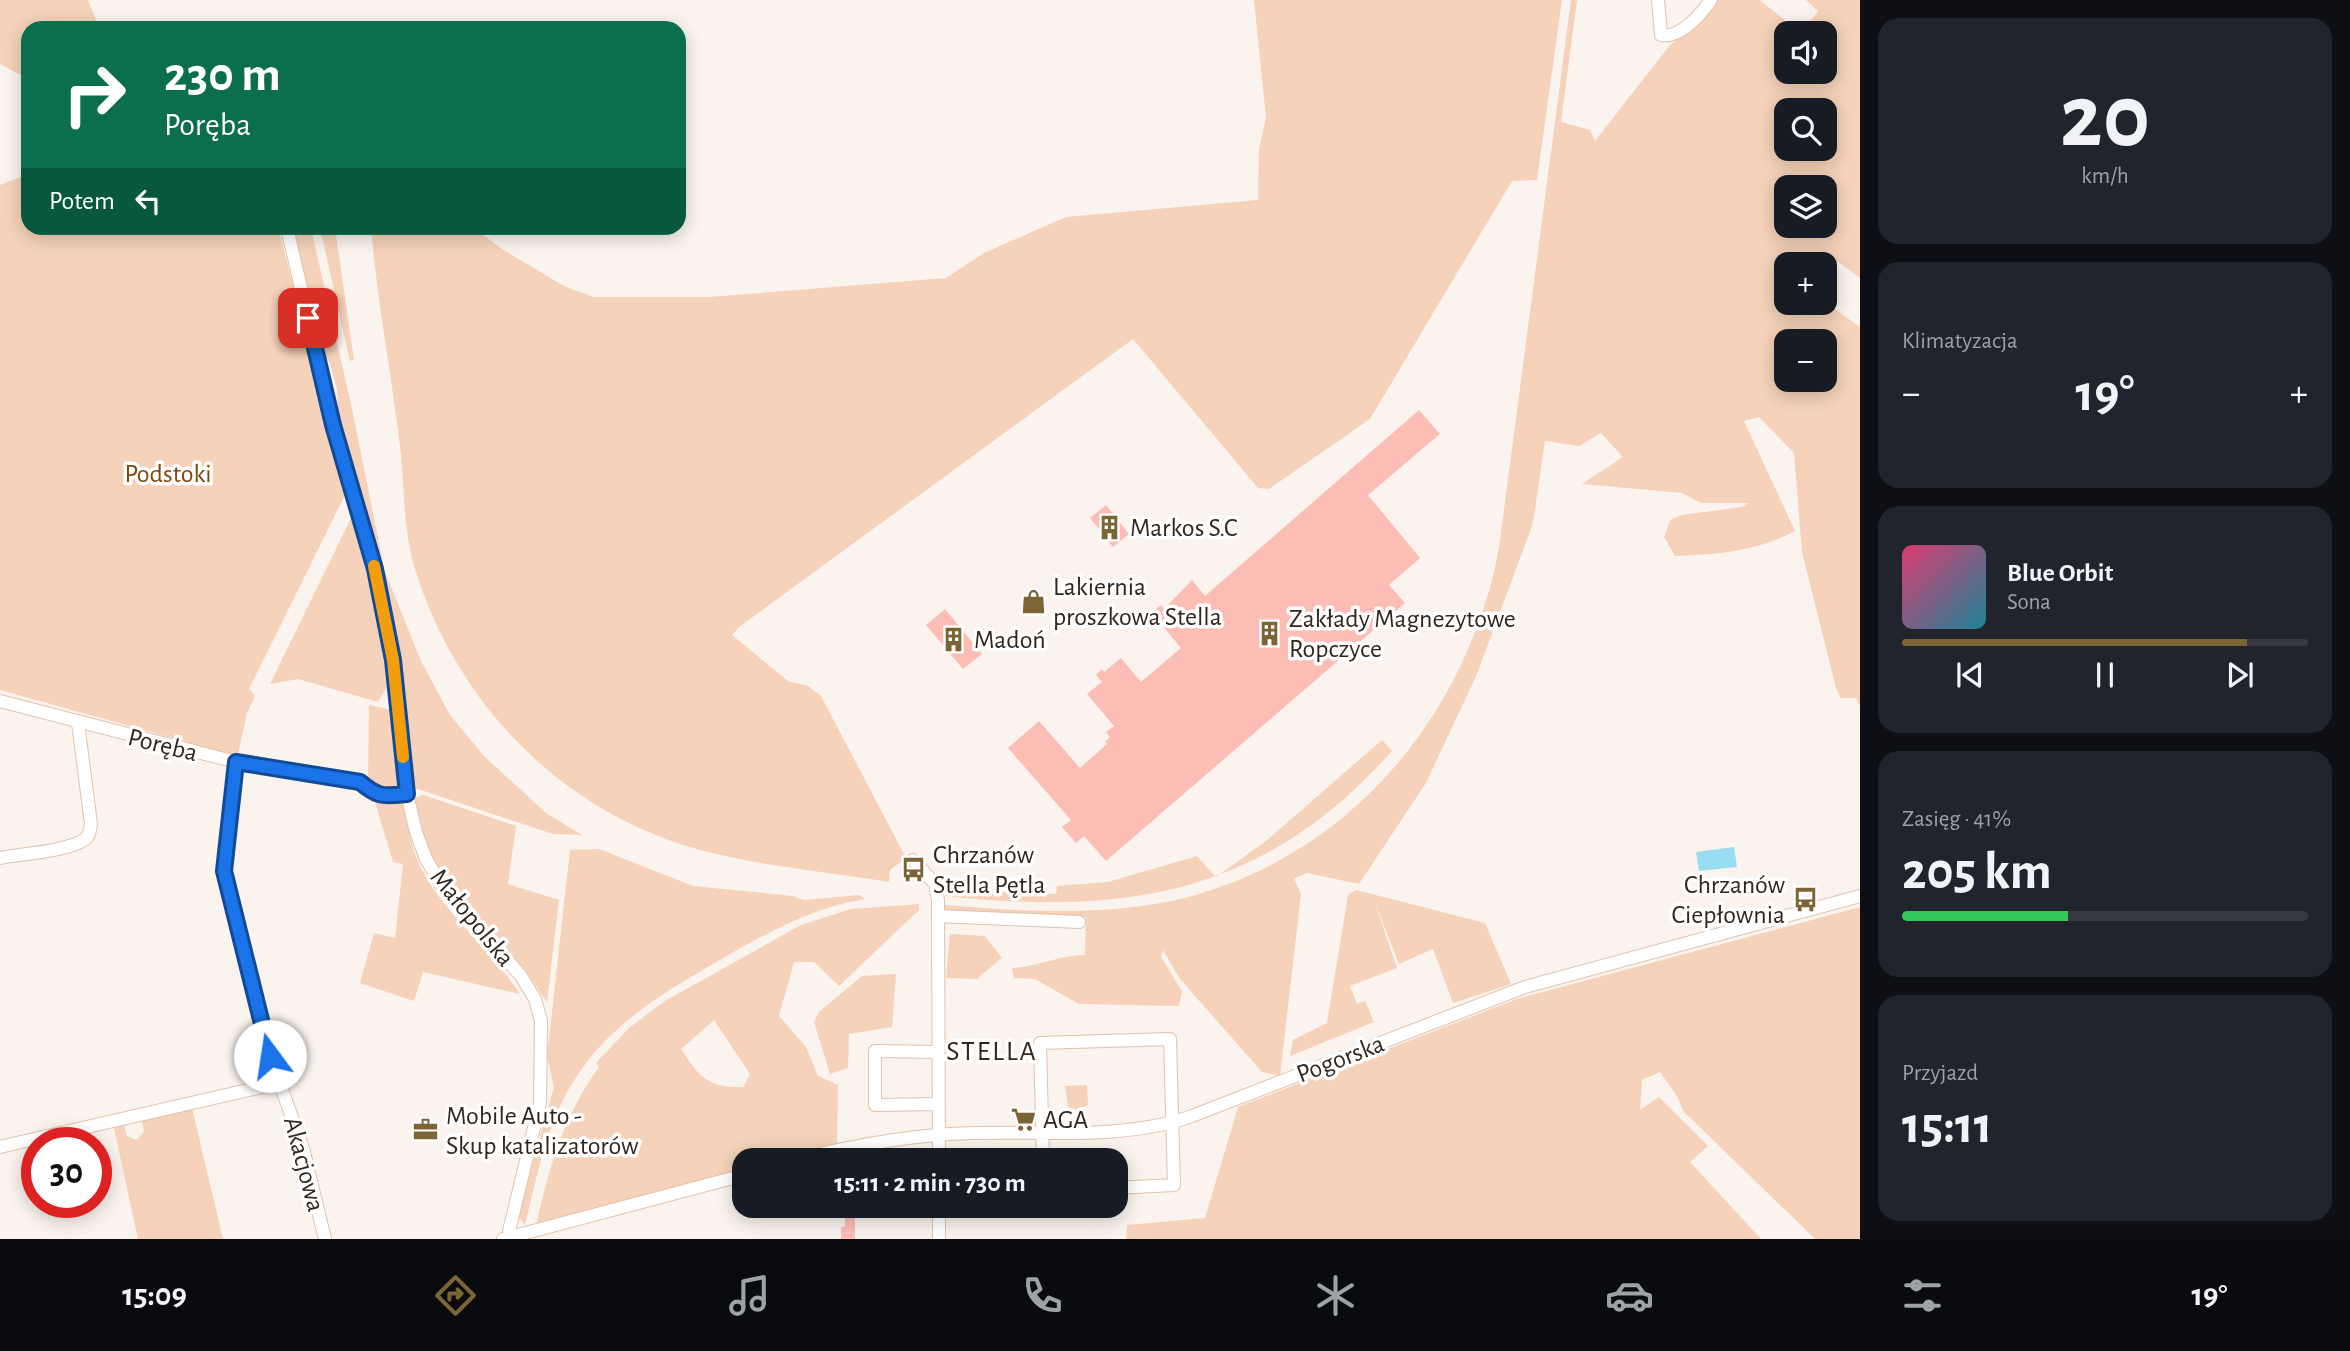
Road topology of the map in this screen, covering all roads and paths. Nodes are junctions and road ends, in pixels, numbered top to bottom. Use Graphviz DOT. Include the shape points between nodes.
graph roads {
  1 [pos="1658,0"];
  2 [pos="1711,0"];
  3 [pos="289,235"];
  4 [pos="0,701"];
  5 [pos="78,723"];
  6 [pos="236,762"];
  7 [pos="407,794"];
  8 [pos="0,858"];
  9 [pos="913,860"];
  10 [pos="1860,895"];
  11 [pos="938,916"];
  12 [pos="1079,922"];
  13 [pos="938,1052"];
  14 [pos="279,1083"];
  15 [pos="938,1104"];
  16 [pos="1172,1123"];
  17 [pos="1042,1132"];
  18 [pos="939,1134"];
  19 [pos="0,1147"];
  20 [pos="863,1148"];
  21 [pos="939,1148"];
  22 [pos="1043,1148"];
  23 [pos="732,1178"];
  24 [pos="1128,1187"];
  25 [pos="939,1218"];
  26 [pos="507,1238"];
  27 [pos="325,1239"];
  28 [pos="939,1239"];
  1 -- 2 [label="street" via="1658,25 1661,35 1667,37 1687,26"];
  3 -- 7 [label="street, Małopolska" via="333,425 375,569 393,660"];
  4 -- 5 [label="street, Poręba"];
  5 -- 6 [label="street, Poręba"];
  5 -- 8 [label="street" via="91,824 88,835 65,845"];
  6 -- 7 [label="street, Poręba" via="360,782 370,793 381,796"];
  6 -- 14 [label="street, Akacjowa" via="224,871"];
  7 -- 26 [label="street, Małopolska" via="416,832 436,877 521,976 541,1021 540,1103"];
  9 -- 11 [label="street" via="935,884"];
  10 -- 16 [label="street, Pogorska" via="1525,987"];
  11 -- 12 [label="street"];
  11 -- 13 [label="street"];
  13 -- 15 [label="street"];
  13 -- 15 [label="street" via="875,1051 875,1105"];
  14 -- 19 [label="street"];
  14 -- 27 [label="street, Akacjowa" via="303,1147"];
  15 -- 18 [label="street"];
  16 -- 17 [label="street, Pogorska"];
  16 -- 17 [label="street" via="1170,1039 1040,1043"];
  16 -- 24 [label="street" via="1174,1185"];
  17 -- 18 [label="street, Pogorska"];
  17 -- 22 [label="street"];
  18 -- 20 [label="street, Pogorska"];
  18 -- 21 [label="street"];
  23 -- 26 [label="street"];
  25 -- 28 [label="street"];
}
